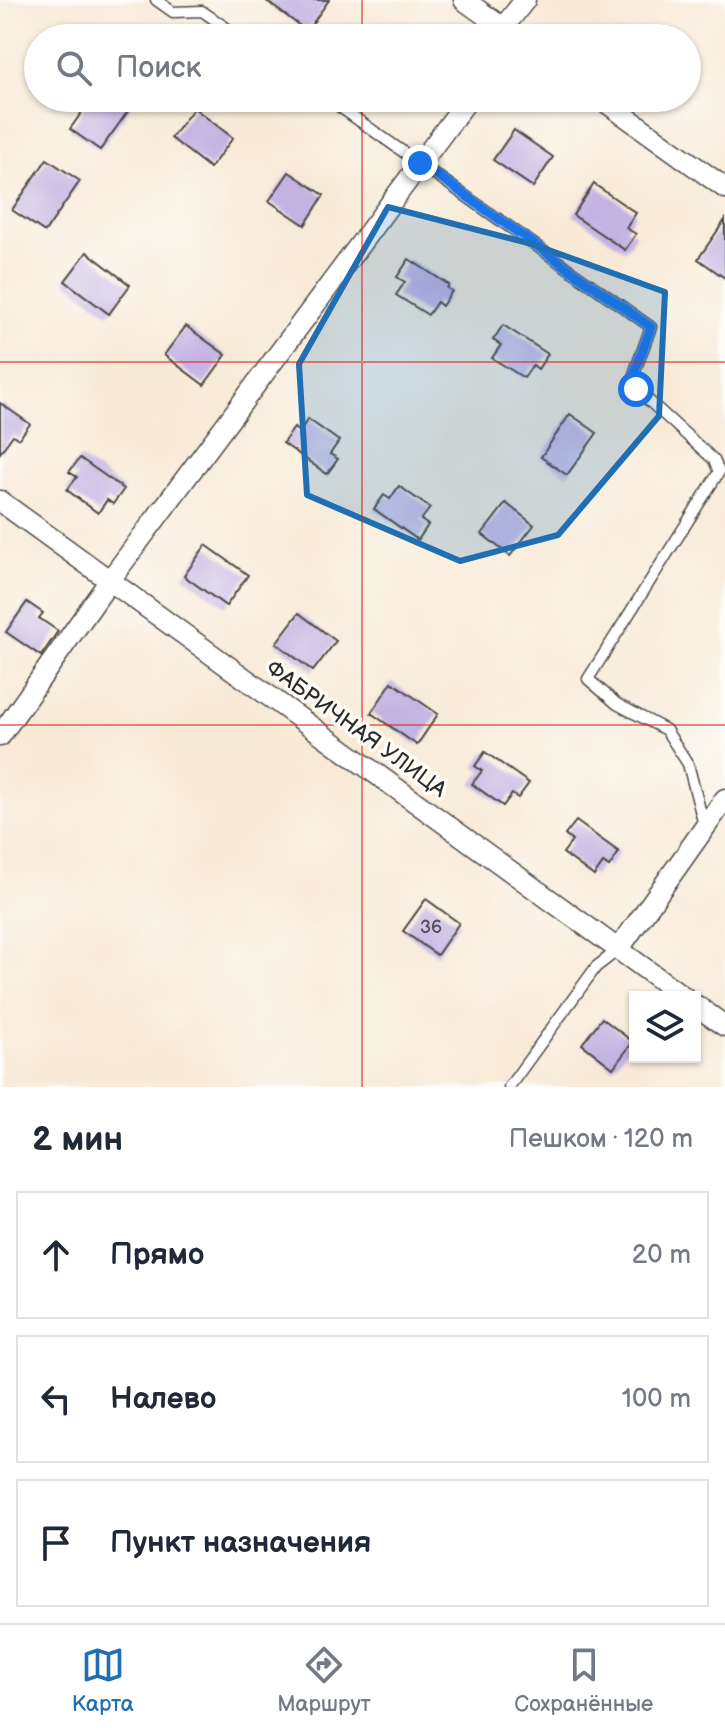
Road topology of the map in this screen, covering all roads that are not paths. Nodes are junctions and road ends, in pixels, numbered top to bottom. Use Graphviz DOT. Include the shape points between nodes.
graph roads {
  1 [pos="156,0"];
  2 [pos="464,0"];
  3 [pos="525,0"];
  4 [pos="221,24"];
  5 [pos="497,24"];
  6 [pos="516,24"];
  7 [pos="347,112"];
  8 [pos="458,112"];
  9 [pos="619,112"];
  10 [pos="420,163"];
  11 [pos="725,188"];
  12 [pos="0,501"];
  13 [pos="110,580"];
  14 [pos="0,736"];
  15 [pos="725,799"];
  16 [pos="705,826"];
  17 [pos="618,950"];
  18 [pos="676,991"];
  19 [pos="701,1009"];
  20 [pos="725,1026"];
  21 [pos="509,1087"];
  1 -- 4 [label="lane" via="173,12 202,11"];
  2 -- 5 [label="street"];
  3 -- 6 [label="street"];
  7 -- 10 [label="lane"];
  8 -- 10 [label="street"];
  9 -- 11 [label="street"];
  10 -- 13 [label="street"];
  10 -- 16 [label="lane" via="651,327 635,371 636,389 714,460 719,472 711,489 588,679 617,704 666,730 688,764"];
  12 -- 13 [label="street, ФАБРИЧНАЯ УЛИЦА"];
  13 -- 14 [label="street"];
  13 -- 17 [label="street, ФАБРИЧНАЯ УЛИЦА"];
  15 -- 16 [label="street"];
  16 -- 17 [label="street"];
  17 -- 18 [label="street, ФАБРИЧНАЯ УЛИЦА"];
  17 -- 21 [label="lane" via="596,967"];
  19 -- 20 [label="street"];
}
